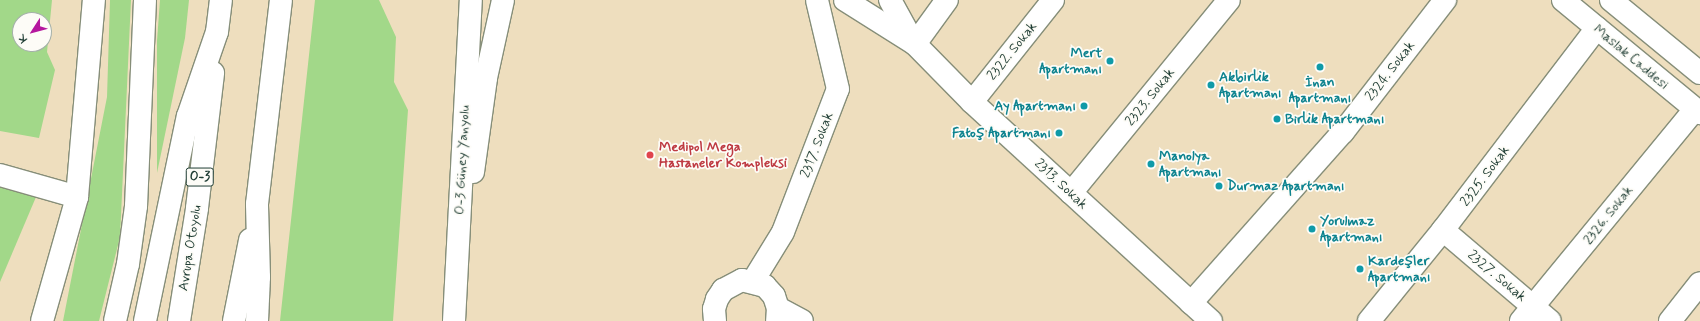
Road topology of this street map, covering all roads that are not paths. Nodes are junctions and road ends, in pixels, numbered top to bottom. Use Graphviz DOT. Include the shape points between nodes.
graph roads {
  1 [pos="94,0"];
  2 [pos="145,0"];
  3 [pos="221,0"];
  4 [pos="281,0"];
  5 [pos="471,0"];
  6 [pos="503,0"];
  7 [pos="817,0"];
  8 [pos="844,0"];
  9 [pos="890,0"];
  10 [pos="947,0"];
  11 [pos="1053,0"];
  12 [pos="1229,0"];
  13 [pos="1445,0"];
  14 [pos="1563,0"];
  15 [pos="1611,0"];
  16 [pos="1597,28"];
  17 [pos="218,32"];
  18 [pos="915,44"];
  19 [pos="1700,72"];
  20 [pos="972,102"];
  21 [pos="1697,111"];
  22 [pos="0,176"];
  23 [pos="1071,193"];
  24 [pos="77,197"];
  25 [pos="257,204"];
  26 [pos="458,228"];
  27 [pos="1443,230"];
  28 [pos="753,281"];
  29 [pos="1700,283"];
  30 [pos="1191,303"];
  31 [pos="1527,314"];
  32 [pos="778,315"];
  33 [pos="42,321"];
  34 [pos="115,321"];
  35 [pos="146,321"];
  36 [pos="179,321"];
  37 [pos="234,321"];
  38 [pos="257,321"];
  39 [pos="454,321"];
  40 [pos="715,321"];
  41 [pos="801,321"];
  42 [pos="1211,321"];
  43 [pos="1369,321"];
  44 [pos="1550,321"];
  45 [pos="1670,321"];
  1 -- 24 [label="main road"];
  2 -- 34 [label="main road" via="136,206 128,264"];
  3 -- 17 [label="main road, O-3"];
  4 -- 25 [label="main road"];
  5 -- 26 [label="main road, O-3 Güney Yanyolu"];
  6 -- 26 [label="main road" via="486,78 476,159"];
  7 -- 28 [label="main road, 2317. Sokak" via="838,89 783,232"];
  8 -- 18 [label="main road, 2313. Sokak"];
  9 -- 18 [label="main road, 2313. Sokak"];
  10 -- 18 [label="main road"];
  11 -- 20 [label="main road, 2322. Sokak"];
  12 -- 23 [label="main road, 2323. Sokak"];
  13 -- 30 [label="main road, 2324. Sokak" via="1342,132"];
  14 -- 16 [label="main road, Maslak Caddesi"];
  15 -- 19 [label="main road"];
  16 -- 21 [label="main road, Maslak Caddesi"];
  16 -- 27 [label="main road, 2325. Sokak"];
  17 -- 35 [label="main road" via="188,116"];
  17 -- 36 [label="main road, Avrupa Otoyolu / O-3" via="197,208"];
  18 -- 20 [label="main road, 2313. Sokak"];
  20 -- 23 [label="main road, 2313. Sokak"];
  21 -- 31 [label="main road, 2326. Sokak"];
  22 -- 24 [label="main road"];
  23 -- 30 [label="main road, 2313. Sokak"];
  24 -- 33 [label="main road"];
  25 -- 37 [label="main road"];
  25 -- 38 [label="main road"];
  26 -- 39 [label="main road, O-3 Güney Yanyolu"];
  27 -- 31 [label="main road, 2327. Sokak"];
  27 -- 43 [label="main road, 2325. Sokak"];
  28 -- 32 [label="main road" via="765,286 774,296"];
  28 -- 40 [label="main road" via="737,282 723,290 714,309"];
  29 -- 45 [label="main road"];
  30 -- 42 [label="main road, 2313. Sokak"];
  31 -- 44 [label="main road, 2327. Sokak"];
  32 -- 41 [label="main road"];
}
